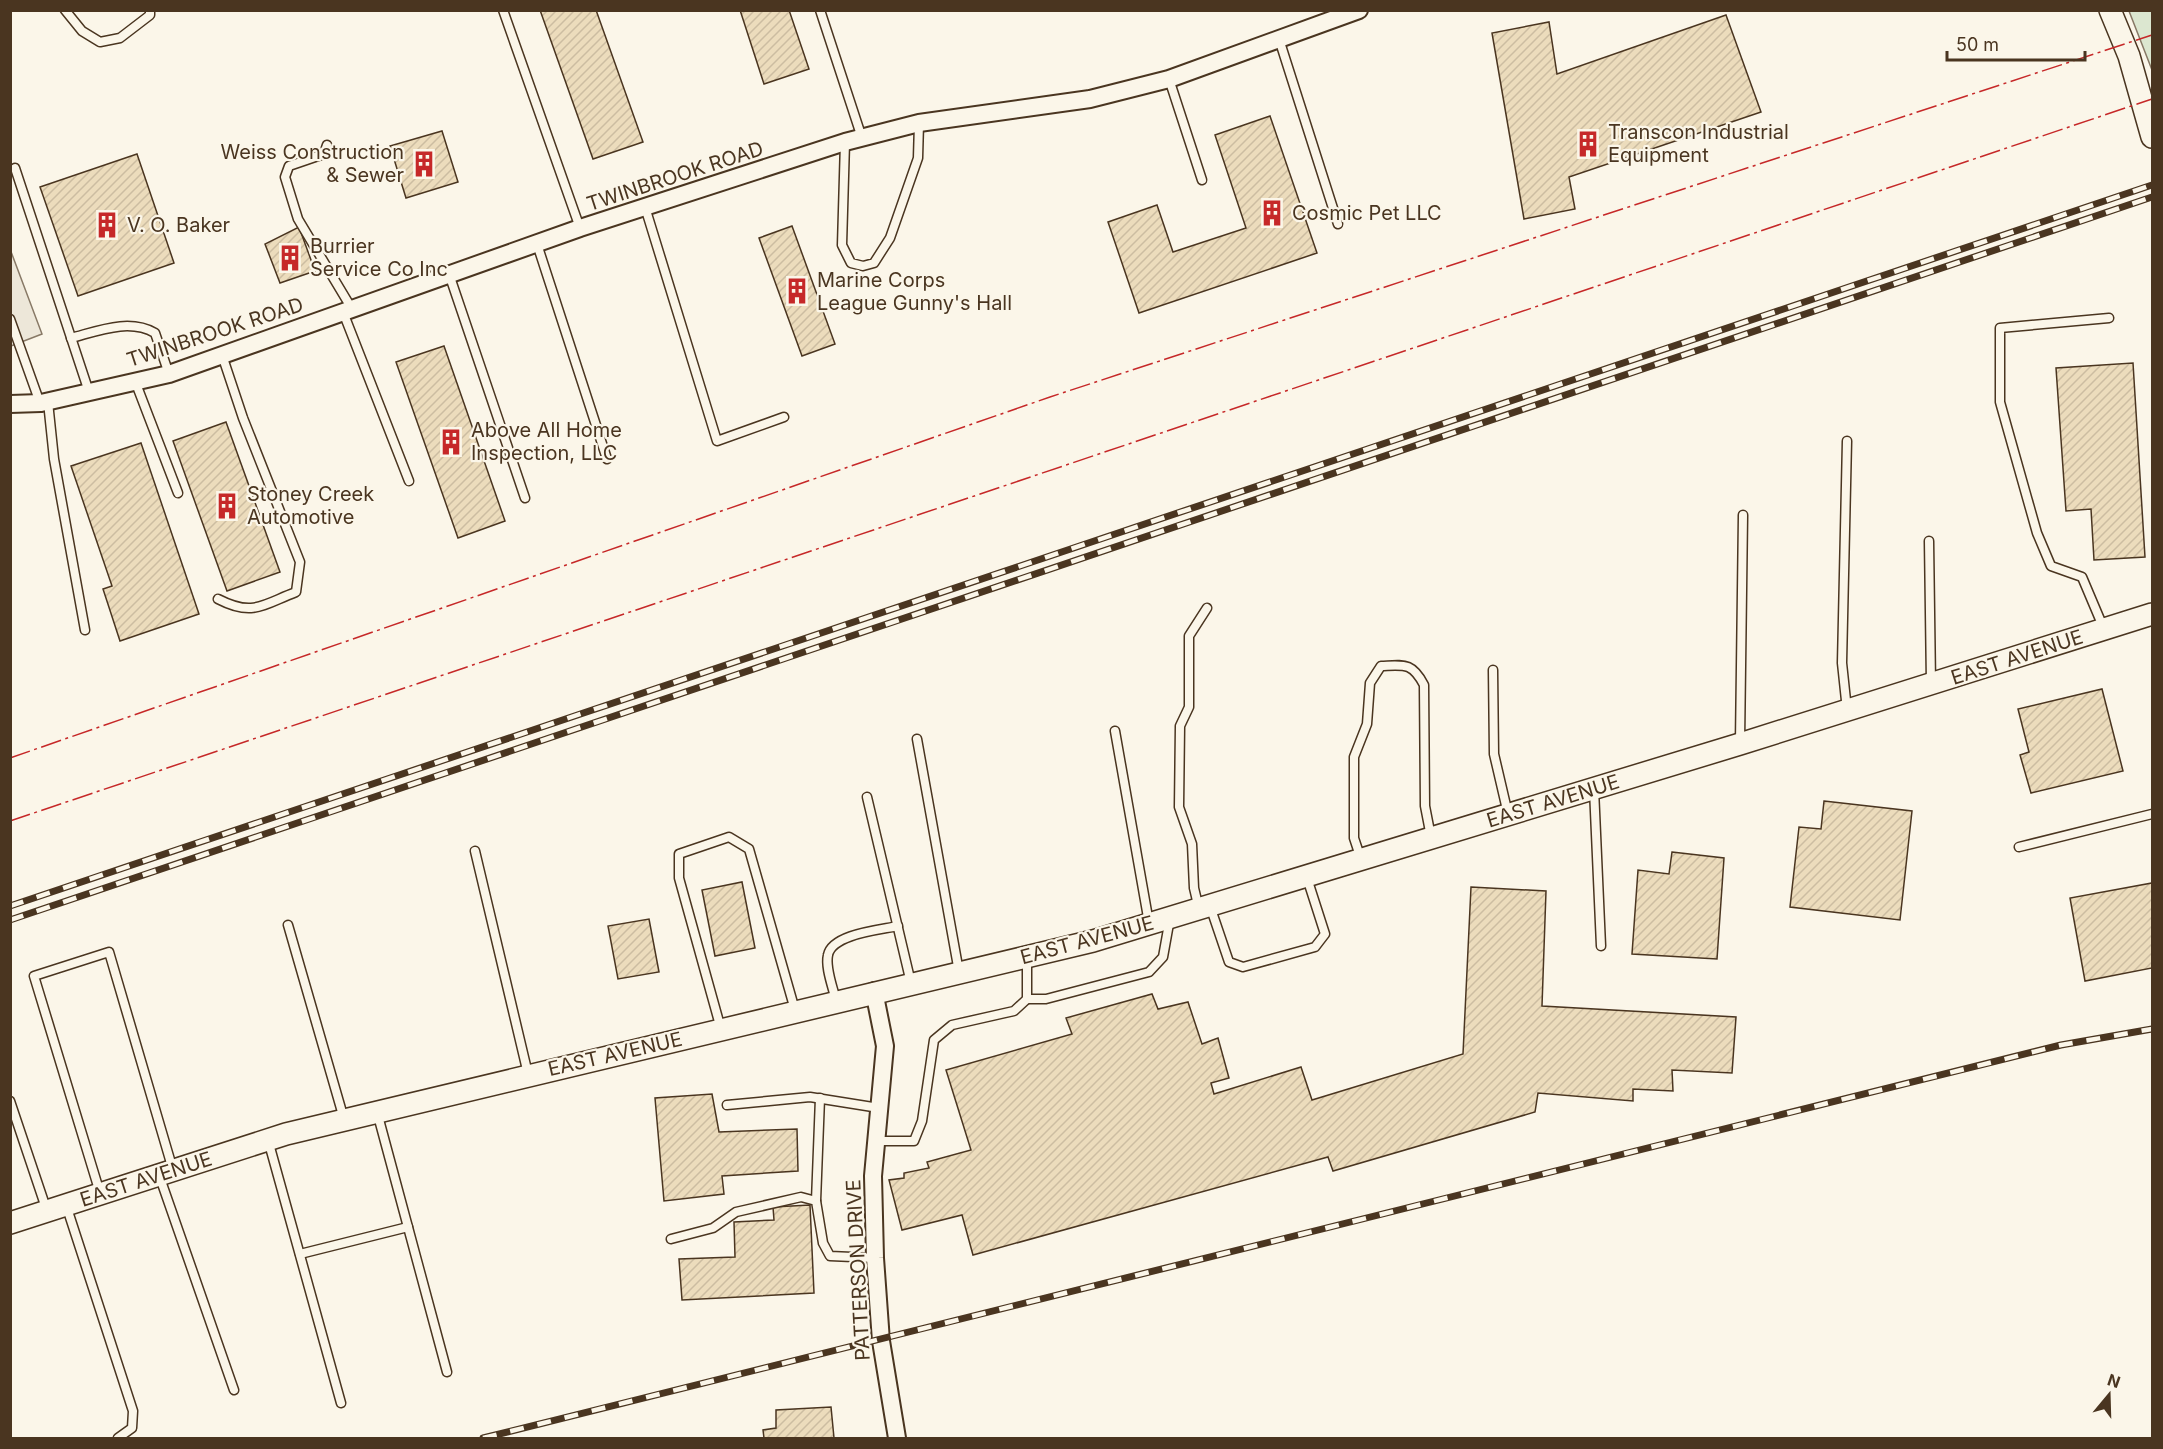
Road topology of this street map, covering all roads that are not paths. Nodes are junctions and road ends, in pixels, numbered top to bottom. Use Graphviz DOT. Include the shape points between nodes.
graph roads {
  1 [pos="64,10"];
  2 [pos="150,10"];
  3 [pos="503,10"];
  4 [pos="820,10"];
  5 [pos="1359,10"];
  6 [pos="2110,10"];
  7 [pos="1279,38"];
  8 [pos="1169,79"];
  9 [pos="919,123"];
  10 [pos="2152,137"];
  11 [pos="853,140"];
  12 [pos="327,145"];
  13 [pos="15,168"];
  14 [pos="1202,180"];
  15 [pos="645,207"];
  16 [pos="1338,224"];
  17 [pos="580,228"];
  18 [pos="537,244"];
  19 [pos="449,274"];
  20 [pos="348,310"];
  21 [pos="2109,318"];
  22 [pos="10,319"];
  23 [pos="71,338"];
  24 [pos="222,355"];
  25 [pos="169,374"];
  26 [pos="135,381"];
  27 [pos="89,392"];
  28 [pos="44,403"];
  29 [pos="10,404"];
  30 [pos="784,417"];
  31 [pos="1847,441"];
  32 [pos="607,459"];
  33 [pos="409,481"];
  34 [pos="178,493"];
  35 [pos="525,498"];
  36 [pos="1743,515"];
  37 [pos="1929,541"];
  38 [pos="218,599"];
  39 [pos="1207,608"];
  40 [pos="2152,614"];
  41 [pos="2104,629"];
  42 [pos="85,630"];
  43 [pos="1493,670"];
  44 [pos="1931,684"];
  45 [pos="1847,711"];
  46 [pos="1115,731"];
  47 [pos="917,739"];
  48 [pos="1740,744"];
  49 [pos="1594,788"];
  50 [pos="867,797"];
  51 [pos="1508,814"];
  52 [pos="2152,814"];
  53 [pos="1431,838"];
  54 [pos="2019,847"];
  55 [pos="475,852"];
  56 [pos="1361,859"];
  57 [pos="1306,876"];
  58 [pos="1204,907"];
  59 [pos="1170,917"];
  60 [pos="288,924"];
  61 [pos="1149,924"];
  62 [pos="898,926"];
  63 [pos="1601,946"];
  64 [pos="1027,956"];
  65 [pos="958,972"];
  66 [pos="911,983"];
  67 [pos="874,991"];
  68 [pos="1027,999"];
  69 [pos="836,1001"];
  70 [pos="795,1010"];
  71 [pos="721,1029"];
  72 [pos="528,1075"];
  73 [pos="820,1098"];
  74 [pos="10,1101"];
  75 [pos="727,1104"];
  76 [pos="879,1108"];
  77 [pos="376,1112"];
  78 [pos="344,1119"];
  79 [pos="268,1139"];
  80 [pos="876,1141"];
  81 [pos="166,1172"];
  82 [pos="100,1194"];
  83 [pos="816,1201"];
  84 [pos="56,1208"];
  85 [pos="10,1223"];
  86 [pos="408,1227"];
  87 [pos="671,1239"];
  88 [pos="300,1254"];
  89 [pos="874,1258"];
  90 [pos="447,1372"];
  91 [pos="234,1390"];
  92 [pos="341,1403"];
  93 [pos="118,1438"];
  94 [pos="897,1438"];
  1 -- 2 [label="lane" via="82,31 100,42 120,38 150,15"];
  3 -- 17 [label="lane"];
  4 -- 11 [label="lane"];
  5 -- 7 [label="street, TWINBROOK ROAD"];
  6 -- 10 [label="street"];
  7 -- 8 [label="street, TWINBROOK ROAD"];
  7 -- 16 [label="lane"];
  8 -- 9 [label="street, TWINBROOK ROAD" via="1090,99"];
  8 -- 14 [label="lane"];
  9 -- 11 [label="street, TWINBROOK ROAD"];
  9 -- 11 [label="lane" via="918,158 890,238 874,263 863,266 851,263 842,245"];
  11 -- 15 [label="street, TWINBROOK ROAD"];
  12 -- 20 [label="lane" via="324,154 289,166 285,177 298,219"];
  13 -- 23 [label="lane"];
  15 -- 17 [label="street, TWINBROOK ROAD"];
  15 -- 30 [label="lane" via="717,441"];
  17 -- 18 [label="street, TWINBROOK ROAD"];
  18 -- 19 [label="street, TWINBROOK ROAD"];
  18 -- 32 [label="lane"];
  19 -- 20 [label="street, TWINBROOK ROAD"];
  19 -- 35 [label="lane"];
  20 -- 24 [label="street, TWINBROOK ROAD"];
  20 -- 33 [label="lane"];
  21 -- 41 [label="lane" via="2000,328 2000,402 2037,533 2051,566 2082,577"];
  22 -- 28 [label="lane"];
  23 -- 25 [label="lane" via="117,325 148,329 155,333"];
  23 -- 27 [label="lane"];
  24 -- 25 [label="street, TWINBROOK ROAD"];
  24 -- 38 [label="lane" via="300,562 296,592 247,609"];
  25 -- 26 [label="street, TWINBROOK ROAD"];
  26 -- 27 [label="street, TWINBROOK ROAD"];
  26 -- 34 [label="lane"];
  27 -- 28 [label="street, TWINBROOK ROAD"];
  28 -- 29 [label="street, TWINBROOK ROAD"];
  28 -- 42 [label="lane"];
  31 -- 45 [label="lane" via="1842,663"];
  36 -- 48 [label="lane"];
  37 -- 44 [label="lane"];
  39 -- 58 [label="lane" via="1189,636 1189,707 1179,726 1179,807 1192,844 1194,888"];
  40 -- 41 [label="street, EAST AVENUE"];
  41 -- 44 [label="street, EAST AVENUE"];
  43 -- 51 [label="lane" via="1494,754"];
  44 -- 45 [label="street, EAST AVENUE"];
  45 -- 48 [label="street, EAST AVENUE"];
  46 -- 61 [label="lane"];
  47 -- 65 [label="lane"];
  48 -- 49 [label="street, EAST AVENUE"];
  49 -- 51 [label="street, EAST AVENUE"];
  49 -- 63 [label="lane"];
  50 -- 62 [label="lane"];
  51 -- 53 [label="street, EAST AVENUE"];
  52 -- 54 [label="lane"];
  53 -- 56 [label="street, EAST AVENUE"];
  53 -- 56 [label="lane" via="1425,806 1424,685 1416,671 1405,664 1381,666 1370,683 1367,724 1354,757 1354,838"];
  55 -- 72 [label="lane"];
  56 -- 57 [label="street, EAST AVENUE"];
  57 -- 58 [label="street, EAST AVENUE"];
  57 -- 58 [label="lane" via="1324,934 1315,948 1243,967 1229,962"];
  58 -- 59 [label="street, EAST AVENUE"];
  59 -- 61 [label="street, EAST AVENUE"];
  59 -- 68 [label="lane" via="1163,957 1149,972 1046,999"];
  60 -- 78 [label="lane"];
  61 -- 64 [label="street, EAST AVENUE"];
  62 -- 66 [label="lane"];
  62 -- 69 [label="lane" via="842,938 833,945 828,964"];
  64 -- 65 [label="street, EAST AVENUE"];
  64 -- 68 [label="lane"];
  65 -- 66 [label="street, EAST AVENUE"];
  66 -- 67 [label="street, EAST AVENUE"];
  67 -- 69 [label="street, EAST AVENUE"];
  67 -- 76 [label="street, PATTERSON DRIVE" via="885,1046"];
  68 -- 80 [label="lane" via="1014,1011 952,1025 934,1040 922,1121 914,1142"];
  69 -- 70 [label="street, EAST AVENUE"];
  70 -- 71 [label="street, EAST AVENUE"];
  70 -- 71 [label="lane" via="749,849 729,837 679,854 679,878"];
  71 -- 72 [label="street, EAST AVENUE"];
  72 -- 77 [label="street, EAST AVENUE"];
  73 -- 75 [label="lane"];
  73 -- 76 [label="lane"];
  73 -- 83 [label="lane"];
  74 -- 84 [label="lane"];
  76 -- 80 [label="street, PATTERSON DRIVE"];
  77 -- 78 [label="street, EAST AVENUE"];
  77 -- 86 [label="lane"];
  78 -- 79 [label="street, EAST AVENUE"];
  79 -- 81 [label="street, EAST AVENUE"];
  79 -- 88 [label="lane"];
  80 -- 89 [label="street, PATTERSON DRIVE"];
  81 -- 82 [label="street, EAST AVENUE"];
  81 -- 82 [label="lane" via="109,952 34,976"];
  81 -- 91 [label="lane"];
  82 -- 84 [label="street, EAST AVENUE"];
  83 -- 87 [label="lane" via="801,1197 736,1212 713,1228"];
  83 -- 89 [label="lane" via="823,1243 830,1256"];
  84 -- 85 [label="street, EAST AVENUE"];
  84 -- 93 [label="lane" via="133,1411 132,1428"];
  86 -- 88 [label="lane"];
  86 -- 90 [label="lane"];
  88 -- 92 [label="lane"];
  89 -- 94 [label="street, PATTERSON DRIVE" via="881,1341"];
}
